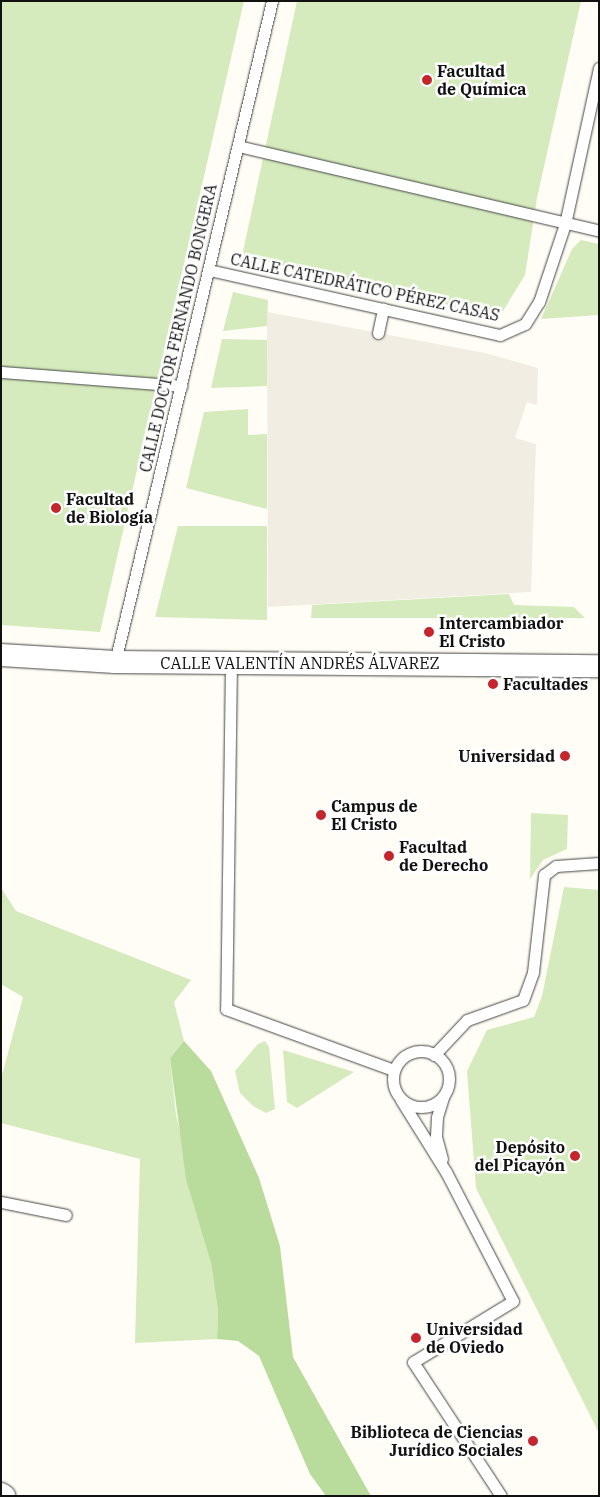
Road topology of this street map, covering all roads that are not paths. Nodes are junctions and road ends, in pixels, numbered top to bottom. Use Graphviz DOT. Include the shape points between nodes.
graph roads {
  1 [pos="272,1"];
  2 [pos="599,68"];
  3 [pos="238,146"];
  4 [pos="564,224"];
  5 [pos="599,231"];
  6 [pos="209,270"];
  7 [pos="383,309"];
  8 [pos="378,333"];
  9 [pos="1,372"];
  10 [pos="181,386"];
  11 [pos="1,654"];
  12 [pos="115,662"];
  13 [pos="230,663"];
  14 [pos="599,666"];
  15 [pos="599,863"];
  16 [pos="434,1054"];
  17 [pos="394,1070"];
  18 [pos="444,1093"];
  19 [pos="401,1100"];
  20 [pos="446,1172"];
  21 [pos="1,1202"];
  22 [pos="66,1215"];
  23 [pos="501,1496"];
  1 -- 3 [label="lane, CALLE DOCTOR FERNANDO BONGERA"];
  2 -- 4 [label="lane, CALLE CATEDRÁTICO PÉREZ CASAS"];
  3 -- 4 [label="lane"];
  3 -- 6 [label="lane, CALLE DOCTOR FERNANDO BONGERA"];
  4 -- 5 [label="lane"];
  4 -- 7 [label="lane, CALLE CATEDRÁTICO PÉREZ CASAS" via="539,302 525,324 500,335"];
  6 -- 7 [label="lane, CALLE CATEDRÁTICO PÉREZ CASAS"];
  6 -- 10 [label="lane, CALLE DOCTOR FERNANDO BONGERA"];
  7 -- 8 [label="lane"];
  9 -- 10 [label="lane"];
  10 -- 12 [label="lane, CALLE DOCTOR FERNANDO BONGERA"];
  11 -- 12 [label="street, CALLE VALENTÍN ANDRÉS ÁLVAREZ"];
  12 -- 13 [label="street, CALLE VALENTÍN ANDRÉS ÁLVAREZ"];
  13 -- 14 [label="street, CALLE VALENTÍN ANDRÉS ÁLVAREZ"];
  13 -- 17 [label="lane" via="226,1009"];
  15 -- 16 [label="lane" via="556,866 544,875 532,972 523,1000 468,1020"];
  16 -- 17 [label="lane" via="417,1051 408,1054"];
  16 -- 18 [label="lane" via="447,1069 449,1078"];
  17 -- 19 [label="lane" via="393,1084"];
  18 -- 19 [label="lane" via="428,1107 418,1107"];
  18 -- 20 [label="lane" via="436,1136"];
  19 -- 20 [label="lane"];
  20 -- 23 [label="lane" via="513,1301 413,1362"];
  21 -- 22 [label="lane"];
}
